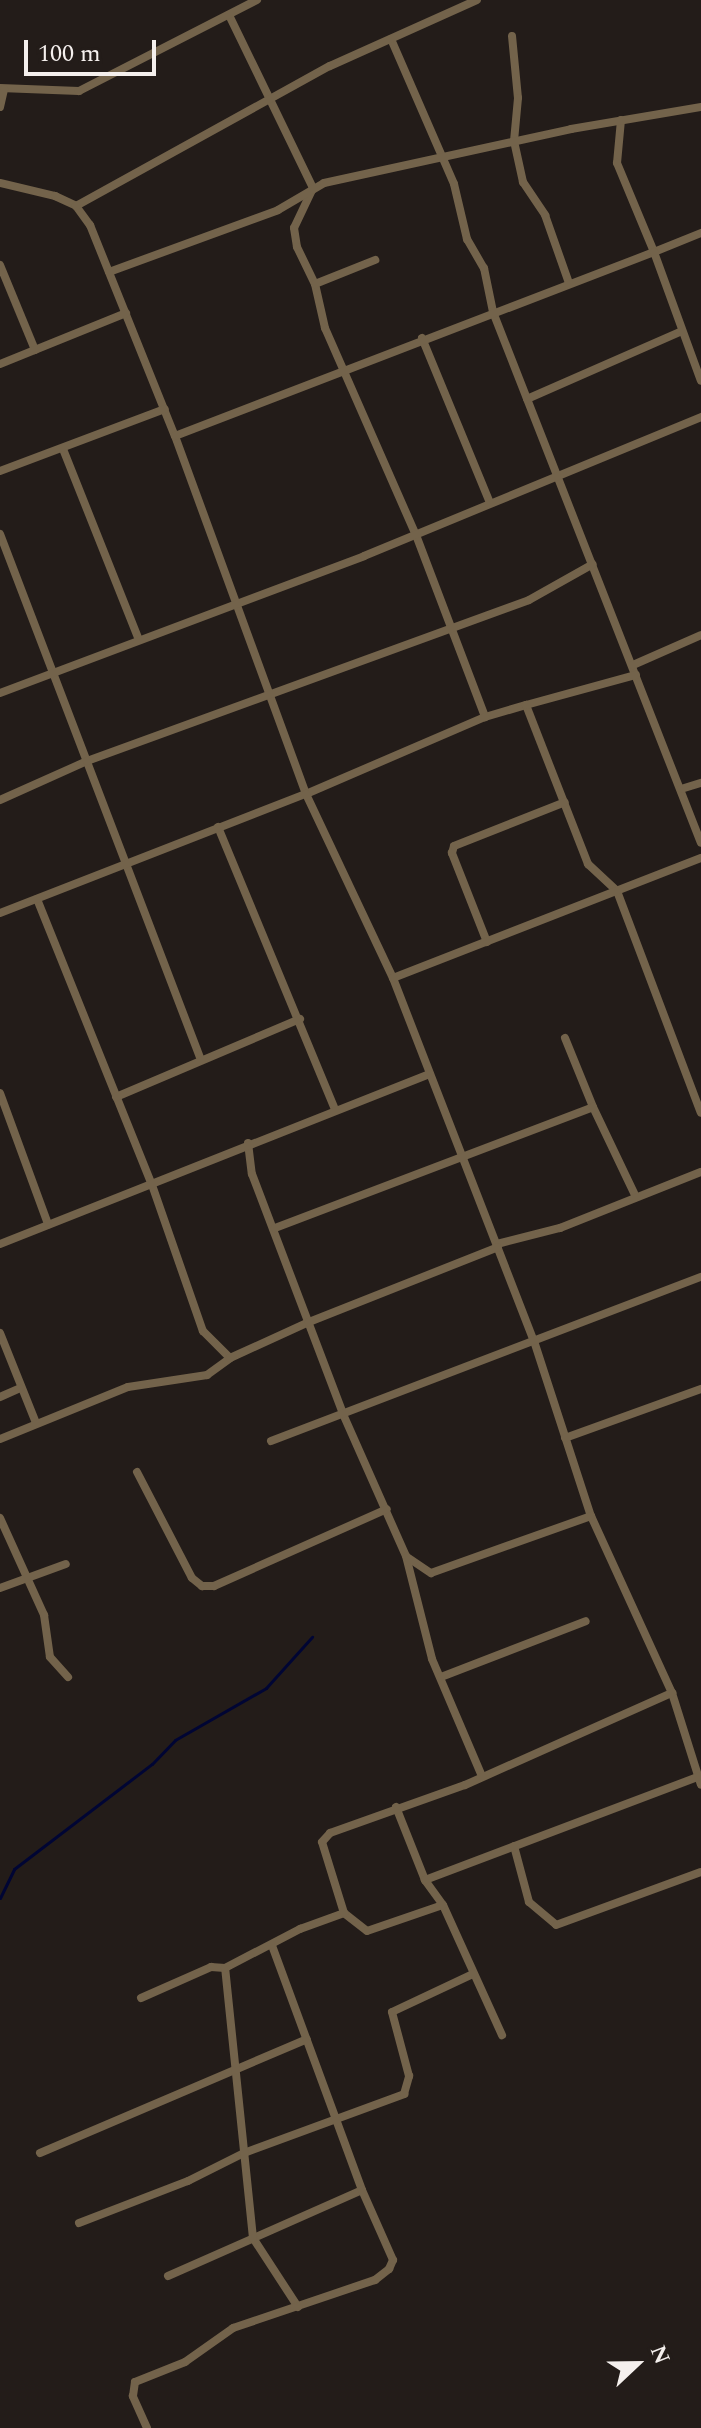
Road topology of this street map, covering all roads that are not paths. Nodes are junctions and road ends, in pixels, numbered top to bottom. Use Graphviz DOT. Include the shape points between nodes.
graph roads {
  1 [pos="257,0"];
  2 [pos="477,0"];
  3 [pos="466,2"];
  4 [pos="229,15"];
  5 [pos="512,36"];
  6 [pos="391,39"];
  7 [pos="2,88"];
  8 [pos="269,99"];
  9 [pos="0,107"];
  10 [pos="701,107"];
  11 [pos="621,120"];
  12 [pos="514,141"];
  13 [pos="440,156"];
  14 [pos="0,183"];
  15 [pos="313,188"];
  16 [pos="76,206"];
  17 [pos="701,233"];
  18 [pos="654,252"];
  19 [pos="375,260"];
  20 [pos="0,265"];
  21 [pos="109,272"];
  22 [pos="569,283"];
  23 [pos="315,284"];
  24 [pos="493,312"];
  25 [pos="126,313"];
  26 [pos="682,331"];
  27 [pos="422,338"];
  28 [pos="35,350"];
  29 [pos="0,364"];
  30 [pos="344,367"];
  31 [pos="701,381"];
  32 [pos="527,399"];
  33 [pos="165,409"];
  34 [pos="701,417"];
  35 [pos="175,436"];
  36 [pos="63,449"];
  37 [pos="0,471"];
  38 [pos="557,475"];
  39 [pos="490,503"];
  40 [pos="0,534"];
  41 [pos="416,535"];
  42 [pos="593,564"];
  43 [pos="235,605"];
  44 [pos="450,628"];
  45 [pos="701,635"];
  46 [pos="138,637"];
  47 [pos="635,670"];
  48 [pos="53,673"];
  49 [pos="0,693"];
  50 [pos="269,693"];
  51 [pos="526,705"];
  52 [pos="485,717"];
  53 [pos="87,761"];
  54 [pos="701,783"];
  55 [pos="681,789"];
  56 [pos="306,794"];
  57 [pos="0,800"];
  58 [pos="565,802"];
  59 [pos="218,827"];
  60 [pos="701,843"];
  61 [pos="701,858"];
  62 [pos="126,861"];
  63 [pos="617,891"];
  64 [pos="37,899"];
  65 [pos="0,913"];
  66 [pos="487,942"];
  67 [pos="393,978"];
  68 [pos="300,1019"];
  69 [pos="565,1038"];
  70 [pos="201,1060"];
  71 [pos="430,1074"];
  72 [pos="0,1093"];
  73 [pos="116,1097"];
  74 [pos="593,1107"];
  75 [pos="335,1109"];
  76 [pos="701,1113"];
  77 [pos="248,1143"];
  78 [pos="461,1156"];
  79 [pos="701,1172"];
  80 [pos="151,1182"];
  81 [pos="636,1197"];
  82 [pos="48,1224"];
  83 [pos="275,1228"];
  84 [pos="0,1244"];
  85 [pos="498,1246"];
  86 [pos="701,1277"];
  87 [pos="309,1322"];
  88 [pos="0,1333"];
  89 [pos="534,1341"];
  90 [pos="230,1358"];
  91 [pos="20,1388"];
  92 [pos="701,1389"];
  93 [pos="0,1397"];
  94 [pos="343,1414"];
  95 [pos="36,1423"];
  96 [pos="565,1438"];
  97 [pos="0,1439"];
  98 [pos="271,1441"];
  99 [pos="137,1472"];
  100 [pos="387,1509"];
  101 [pos="591,1516"];
  102 [pos="0,1518"];
  103 [pos="406,1556"];
  104 [pos="66,1564"];
  105 [pos="27,1577"];
  106 [pos="0,1588"];
  107 [pos="586,1621"];
  108 [pos="68,1677"];
  109 [pos="441,1677"];
  110 [pos="672,1693"];
  111 [pos="482,1776"];
  112 [pos="699,1781"];
  113 [pos="396,1807"];
  114 [pos="514,1846"];
  115 [pos="701,1872"];
  116 [pos="425,1880"];
  117 [pos="443,1905"];
  118 [pos="344,1913"];
  119 [pos="272,1945"];
  120 [pos="225,1968"];
  121 [pos="473,1974"];
  122 [pos="141,1998"];
  123 [pos="502,2035"];
  124 [pos="307,2039"];
  125 [pos="235,2070"];
  126 [pos="338,2118"];
  127 [pos="40,2153"];
  128 [pos="244,2153"];
  129 [pos="362,2190"];
  130 [pos="79,2223"];
  131 [pos="253,2238"];
  132 [pos="168,2276"];
  133 [pos="298,2307"];
  134 [pos="147,2428"];
  1 -- 4 [label="street"];
  2 -- 3 [label="street"];
  3 -- 6 [label="street"];
  4 -- 7 [label="street" via="79,91"];
  4 -- 8 [label="street"];
  5 -- 12 [label="street" via="518,98"];
  6 -- 8 [label="street"];
  6 -- 13 [label="street"];
  7 -- 9 [label="street"];
  8 -- 15 [label="street"];
  8 -- 16 [label="street"];
  10 -- 11 [label="street"];
  11 -- 12 [label="street"];
  11 -- 18 [label="street" via="617,163"];
  12 -- 13 [label="street"];
  12 -- 22 [label="street" via="523,182 545,215"];
  13 -- 15 [label="street"];
  13 -- 24 [label="street" via="459,199 467,239 484,268"];
  14 -- 16 [label="street"];
  15 -- 21 [label="street" via="278,210"];
  15 -- 23 [label="street" via="294,228"];
  16 -- 21 [label="street" via="90,225"];
  17 -- 18 [label="street"];
  18 -- 22 [label="street"];
  18 -- 26 [label="street"];
  19 -- 23 [label="street"];
  20 -- 28 [label="street"];
  21 -- 25 [label="street"];
  22 -- 24 [label="street"];
  23 -- 30 [label="street" via="320,315"];
  24 -- 27 [label="street"];
  24 -- 32 [label="street"];
  25 -- 28 [label="street"];
  25 -- 33 [label="street"];
  26 -- 31 [label="street"];
  26 -- 32 [label="street"];
  27 -- 30 [label="street"];
  27 -- 39 [label="street"];
  28 -- 29 [label="street"];
  30 -- 35 [label="street"];
  30 -- 41 [label="street"];
  32 -- 38 [label="street"];
  33 -- 35 [label="street"];
  33 -- 36 [label="street"];
  34 -- 38 [label="street"];
  35 -- 43 [label="street"];
  36 -- 37 [label="street"];
  36 -- 46 [label="street"];
  38 -- 39 [label="street"];
  38 -- 42 [label="street"];
  39 -- 41 [label="street"];
  40 -- 48 [label="street"];
  41 -- 43 [label="street"];
  41 -- 44 [label="street"];
  42 -- 44 [label="street" via="529,600"];
  42 -- 47 [label="street"];
  43 -- 46 [label="street"];
  43 -- 50 [label="street"];
  44 -- 50 [label="street"];
  44 -- 52 [label="street"];
  45 -- 47 [label="street"];
  46 -- 48 [label="street"];
  47 -- 51 [label="street"];
  47 -- 55 [label="street"];
  48 -- 49 [label="street"];
  48 -- 53 [label="street"];
  50 -- 53 [label="street"];
  50 -- 56 [label="street"];
  51 -- 52 [label="street"];
  51 -- 58 [label="street"];
  52 -- 56 [label="street"];
  53 -- 57 [label="street"];
  53 -- 62 [label="street"];
  54 -- 55 [label="street"];
  55 -- 60 [label="street"];
  56 -- 59 [label="street"];
  56 -- 67 [label="street"];
  58 -- 63 [label="street" via="588,864"];
  58 -- 66 [label="street" via="454,846 452,853"];
  59 -- 62 [label="street"];
  59 -- 68 [label="street"];
  61 -- 63 [label="street"];
  62 -- 64 [label="street"];
  62 -- 70 [label="street"];
  63 -- 66 [label="street"];
  63 -- 76 [label="street"];
  64 -- 65 [label="street"];
  64 -- 73 [label="street"];
  66 -- 67 [label="street"];
  67 -- 71 [label="street"];
  68 -- 70 [label="street"];
  68 -- 75 [label="street"];
  69 -- 74 [label="street"];
  70 -- 73 [label="street"];
  71 -- 75 [label="street"];
  71 -- 78 [label="street"];
  72 -- 82 [label="street"];
  73 -- 80 [label="street"];
  74 -- 78 [label="street"];
  74 -- 81 [label="street"];
  75 -- 77 [label="street"];
  77 -- 80 [label="street"];
  77 -- 83 [label="street" via="252,1174"];
  78 -- 83 [label="street"];
  78 -- 85 [label="street"];
  79 -- 81 [label="street"];
  80 -- 82 [label="street"];
  80 -- 90 [label="street" via="203,1331"];
  81 -- 85 [label="street"];
  82 -- 84 [label="street"];
  83 -- 87 [label="street"];
  85 -- 87 [label="street"];
  85 -- 89 [label="street"];
  86 -- 89 [label="street"];
  87 -- 90 [label="street"];
  87 -- 94 [label="street"];
  88 -- 91 [label="street"];
  89 -- 94 [label="street"];
  89 -- 96 [label="street"];
  90 -- 95 [label="street" via="207,1375 128,1387"];
  91 -- 93 [label="street"];
  91 -- 95 [label="street"];
  92 -- 96 [label="street"];
  94 -- 98 [label="street"];
  94 -- 100 [label="street"];
  95 -- 97 [label="street"];
  96 -- 101 [label="street"];
  99 -- 100 [label="street" via="192,1578 202,1586 214,1586"];
  100 -- 103 [label="street"];
  101 -- 103 [label="street" via="431,1573"];
  101 -- 110 [label="street"];
  102 -- 105 [label="street"];
  103 -- 109 [label="street"];
  104 -- 105 [label="street"];
  105 -- 106 [label="street"];
  105 -- 108 [label="street" via="46,1622 50,1657"];
  107 -- 109 [label="street"];
  109 -- 111 [label="street"];
  110 -- 111 [label="street"];
  110 -- 112 [label="street"];
  111 -- 113 [label="street"];
  112 -- 114 [label="street"];
  113 -- 116 [label="street"];
  113 -- 118 [label="street" via="324,1837 335,1895"];
  114 -- 115 [label="street" via="529,1902 556,1925"];
  114 -- 116 [label="street"];
  116 -- 117 [label="street"];
  117 -- 118 [label="street" via="367,1931"];
  117 -- 121 [label="street"];
  118 -- 119 [label="street"];
  119 -- 120 [label="street"];
  119 -- 124 [label="street"];
  120 -- 122 [label="street" via="211,1967"];
  120 -- 125 [label="street"];
  121 -- 123 [label="street"];
  121 -- 126 [label="street" via="396,2006 393,2021 409,2086 404,2094"];
  124 -- 125 [label="street"];
  124 -- 126 [label="street"];
  125 -- 127 [label="street"];
  125 -- 128 [label="street"];
  126 -- 128 [label="street"];
  126 -- 129 [label="street"];
  128 -- 130 [label="street"];
  128 -- 131 [label="street"];
  129 -- 131 [label="street"];
  129 -- 133 [label="street" via="393,2260 389,2269 375,2280"];
  131 -- 132 [label="street"];
  131 -- 133 [label="street"];
  133 -- 134 [label="street" via="233,2328 185,2362 135,2382 133,2396"];
}
